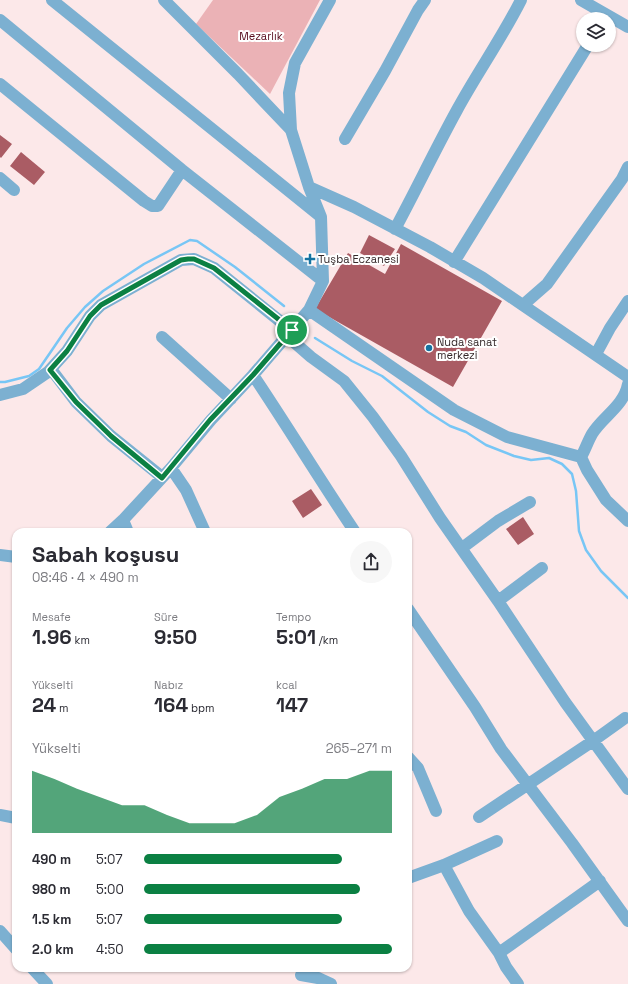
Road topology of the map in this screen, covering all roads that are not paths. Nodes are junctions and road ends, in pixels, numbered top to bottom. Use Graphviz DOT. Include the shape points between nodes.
graph roads {
  1 [pos="52,0"];
  2 [pos="164,0"];
  3 [pos="330,0"];
  4 [pos="425,0"];
  5 [pos="521,0"];
  6 [pos="581,0"];
  7 [pos="598,12"];
  8 [pos="616,19"];
  9 [pos="0,20"];
  10 [pos="626,22"];
  11 [pos="584,52"];
  12 [pos="0,84"];
  13 [pos="291,130"];
  14 [pos="345,138"];
  15 [pos="628,167"];
  16 [pos="182,170"];
  17 [pos="0,178"];
  18 [pos="309,187"];
  19 [pos="14,190"];
  20 [pos="321,217"];
  21 [pos="394,229"];
  22 [pos="454,262"];
  23 [pos="323,281"];
  24 [pos="628,301"];
  25 [pos="523,305"];
  26 [pos="309,310"];
  27 [pos="289,333"];
  28 [pos="162,337"];
  29 [pos="596,354"];
  30 [pos="50,370"];
  31 [pos="253,375"];
  32 [pos="628,377"];
  33 [pos="628,384"];
  34 [pos="0,395"];
  35 [pos="231,399"];
  36 [pos="581,457"];
  37 [pos="171,468"];
  38 [pos="162,478"];
  39 [pos="530,502"];
  40 [pos="123,520"];
  41 [pos="628,521"];
  42 [pos="114,528"];
  43 [pos="126,528"];
  44 [pos="203,528"];
  45 [pos="353,528"];
  46 [pos="462,548"];
  47 [pos="0,555"];
  48 [pos="12,556"];
  49 [pos="542,568"];
  50 [pos="498,601"];
  51 [pos="412,615"];
  52 [pos="625,718"];
  53 [pos="593,742"];
  54 [pos="412,761"];
  55 [pos="528,784"];
  56 [pos="628,789"];
  57 [pos="436,811"];
  58 [pos="0,815"];
  59 [pos="12,817"];
  60 [pos="479,817"];
  61 [pos="497,841"];
  62 [pos="444,865"];
  63 [pos="412,877"];
  64 [pos="600,881"];
  65 [pos="628,921"];
  66 [pos="0,931"];
  67 [pos="12,944"];
  68 [pos="499,953"];
  69 [pos="36,972"];
  70 [pos="303,976"];
  71 [pos="47,984"];
  72 [pos="331,984"];
  73 [pos="518,984"];
  1 -- 20 [label="street"];
  2 -- 13 [label="street"];
  3 -- 13 [label="street" via="295,63 289,92"];
  4 -- 14 [label="street"];
  5 -- 21 [label="street" via="456,111 416,192"];
  6 -- 7 [label="street"];
  8 -- 10 [label="street"];
  9 -- 16 [label="street"];
  11 -- 22 [label="street"];
  12 -- 16 [label="street" via="152,206 158,206"];
  13 -- 18 [label="street"];
  15 -- 25 [label="street" via="547,284"];
  16 -- 23 [label="street"];
  17 -- 19 [label="street"];
  18 -- 20 [label="street"];
  18 -- 21 [label="street" via="354,207"];
  20 -- 23 [label="street"];
  21 -- 22 [label="street"];
  22 -- 25 [label="street"];
  23 -- 26 [label="street"];
  24 -- 29 [label="street"];
  25 -- 29 [label="street"];
  26 -- 27 [label="street"];
  26 -- 36 [label="street" via="454,410 507,437"];
  27 -- 30 [label="street" via="214,268 194,259 181,260 101,305"];
  27 -- 31 [label="street"];
  27 -- 46 [label="street" via="311,357 344,381 373,417"];
  28 -- 35 [label="street"];
  29 -- 32 [label="street"];
  30 -- 34 [label="street" via="23,389"];
  30 -- 38 [label="street" via="76,402 111,436"];
  31 -- 35 [label="street"];
  31 -- 45 [label="street"];
  33 -- 36 [label="street" via="617,406 592,434"];
  35 -- 37 [label="street" via="210,420"];
  36 -- 41 [label="street" via="606,500"];
  37 -- 38 [label="street"];
  37 -- 44 [label="street" via="186,490"];
  38 -- 40 [label="street"];
  39 -- 46 [label="street" via="498,521"];
  40 -- 42 [label="street"];
  40 -- 43 [label="street"];
  46 -- 50 [label="street"];
  47 -- 48 [label="street"];
  49 -- 50 [label="street"];
  50 -- 53 [label="street"];
  51 -- 55 [label="street" via="501,749"];
  52 -- 53 [label="street"];
  53 -- 55 [label="street"];
  53 -- 56 [label="street"];
  54 -- 57 [label="street" via="418,768"];
  55 -- 60 [label="street"];
  55 -- 64 [label="street"];
  58 -- 59 [label="street"];
  61 -- 62 [label="street"];
  62 -- 63 [label="street"];
  62 -- 68 [label="street" via="469,911"];
  64 -- 65 [label="street"];
  64 -- 68 [label="street"];
  66 -- 67 [label="street"];
  68 -- 73 [label="street"];
  69 -- 71 [label="street"];
  70 -- 72 [label="street" via="318,978"];
}
